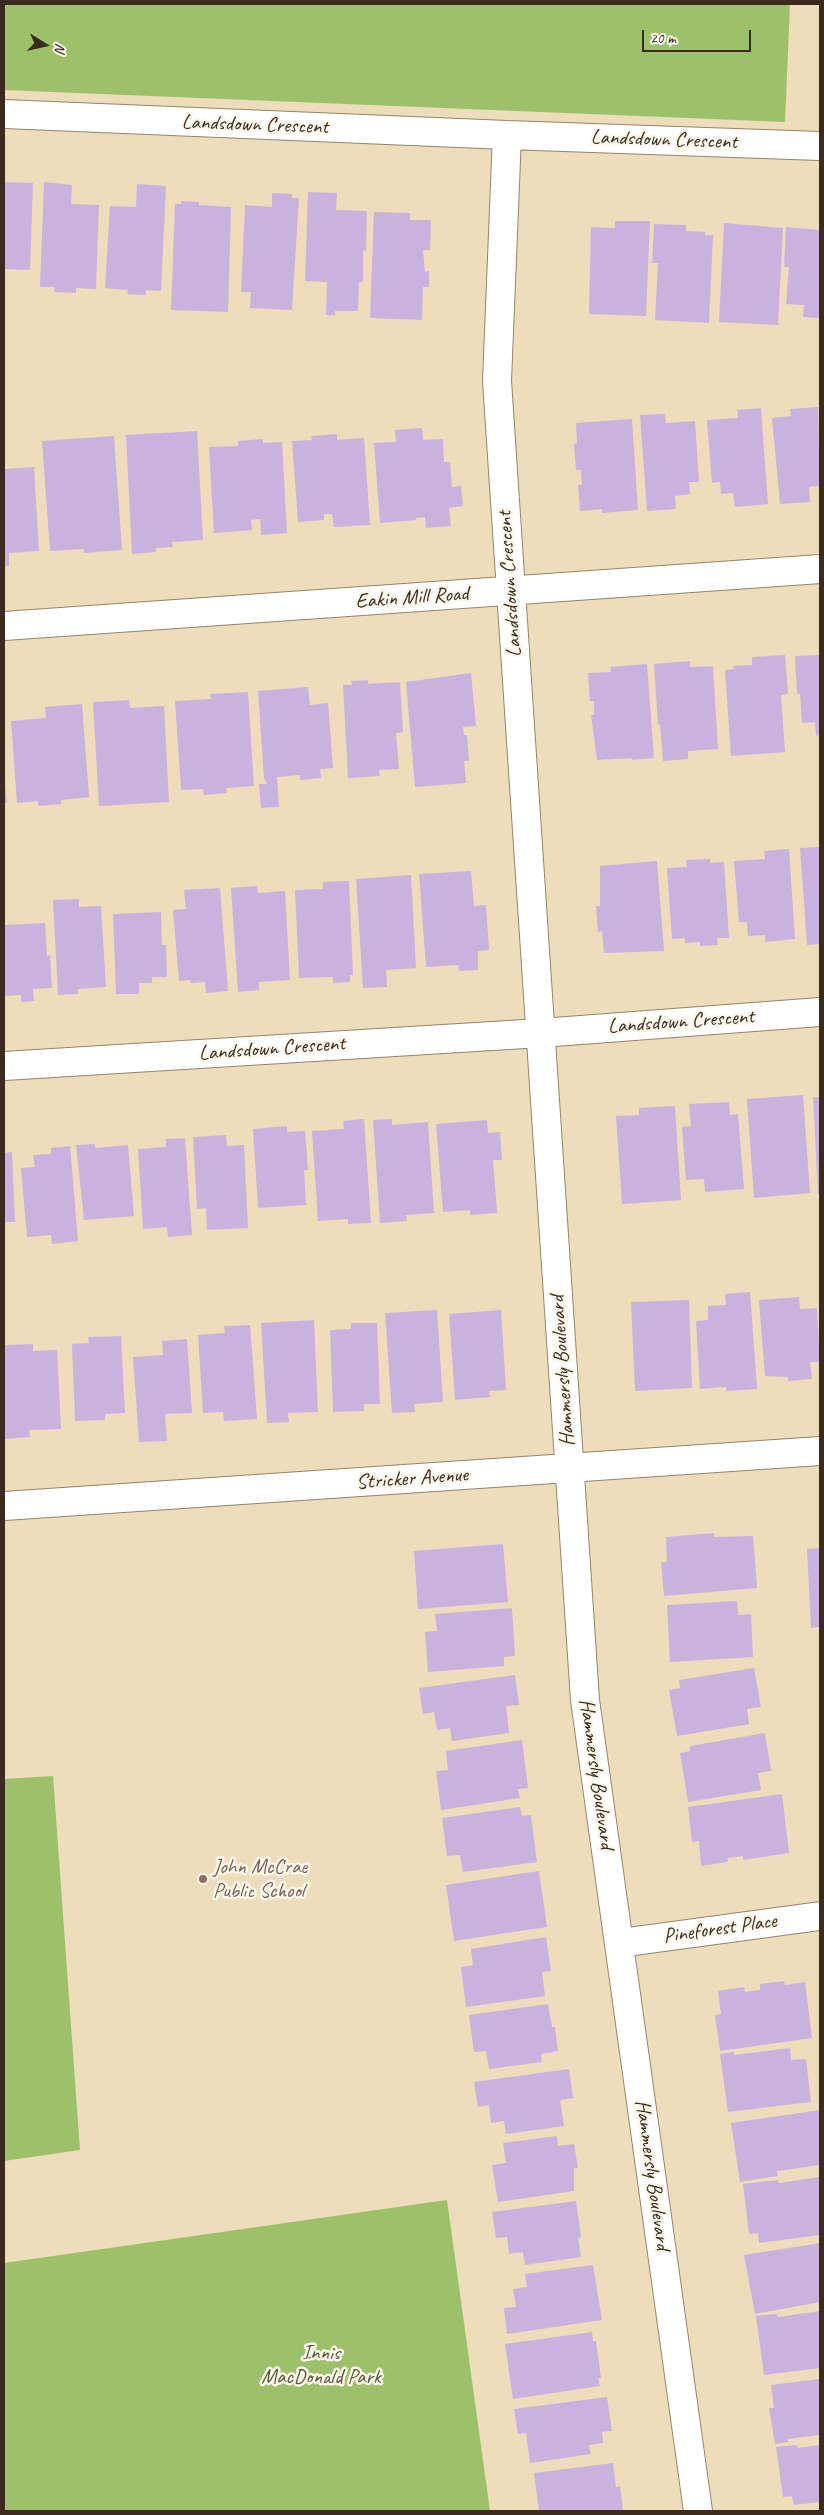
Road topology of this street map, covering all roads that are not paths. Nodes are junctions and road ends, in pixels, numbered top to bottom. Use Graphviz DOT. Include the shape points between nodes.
graph roads {
  1 [pos="4,114"];
  2 [pos="507,135"];
  3 [pos="820,146"];
  4 [pos="820,569"];
  5 [pos="511,592"];
  6 [pos="4,626"];
  7 [pos="820,1012"];
  8 [pos="541,1033"];
  9 [pos="4,1066"];
  10 [pos="820,1451"];
  11 [pos="570,1469"];
  12 [pos="4,1506"];
  13 [pos="820,1916"];
  14 [pos="620,1943"];
  15 [pos="698,2511"];
  1 -- 2 [label="street, Landsdown Crescent"];
  2 -- 3 [label="street, Landsdown Crescent"];
  2 -- 5 [label="street, Landsdown Crescent" via="497,380"];
  4 -- 5 [label="street, Eakin Mill Road"];
  5 -- 6 [label="street, Eakin Mill Road"];
  5 -- 8 [label="street, Landsdown Crescent"];
  7 -- 8 [label="street, Landsdown Crescent"];
  8 -- 9 [label="street, Landsdown Crescent"];
  8 -- 11 [label="street, Hammersly Boulevard"];
  10 -- 11 [label="street, Stricker Avenue"];
  11 -- 12 [label="street, Stricker Avenue"];
  11 -- 14 [label="street, Hammersly Boulevard" via="585,1700"];
  13 -- 14 [label="street, Pineforest Place"];
  14 -- 15 [label="street, Hammersly Boulevard"];
}
